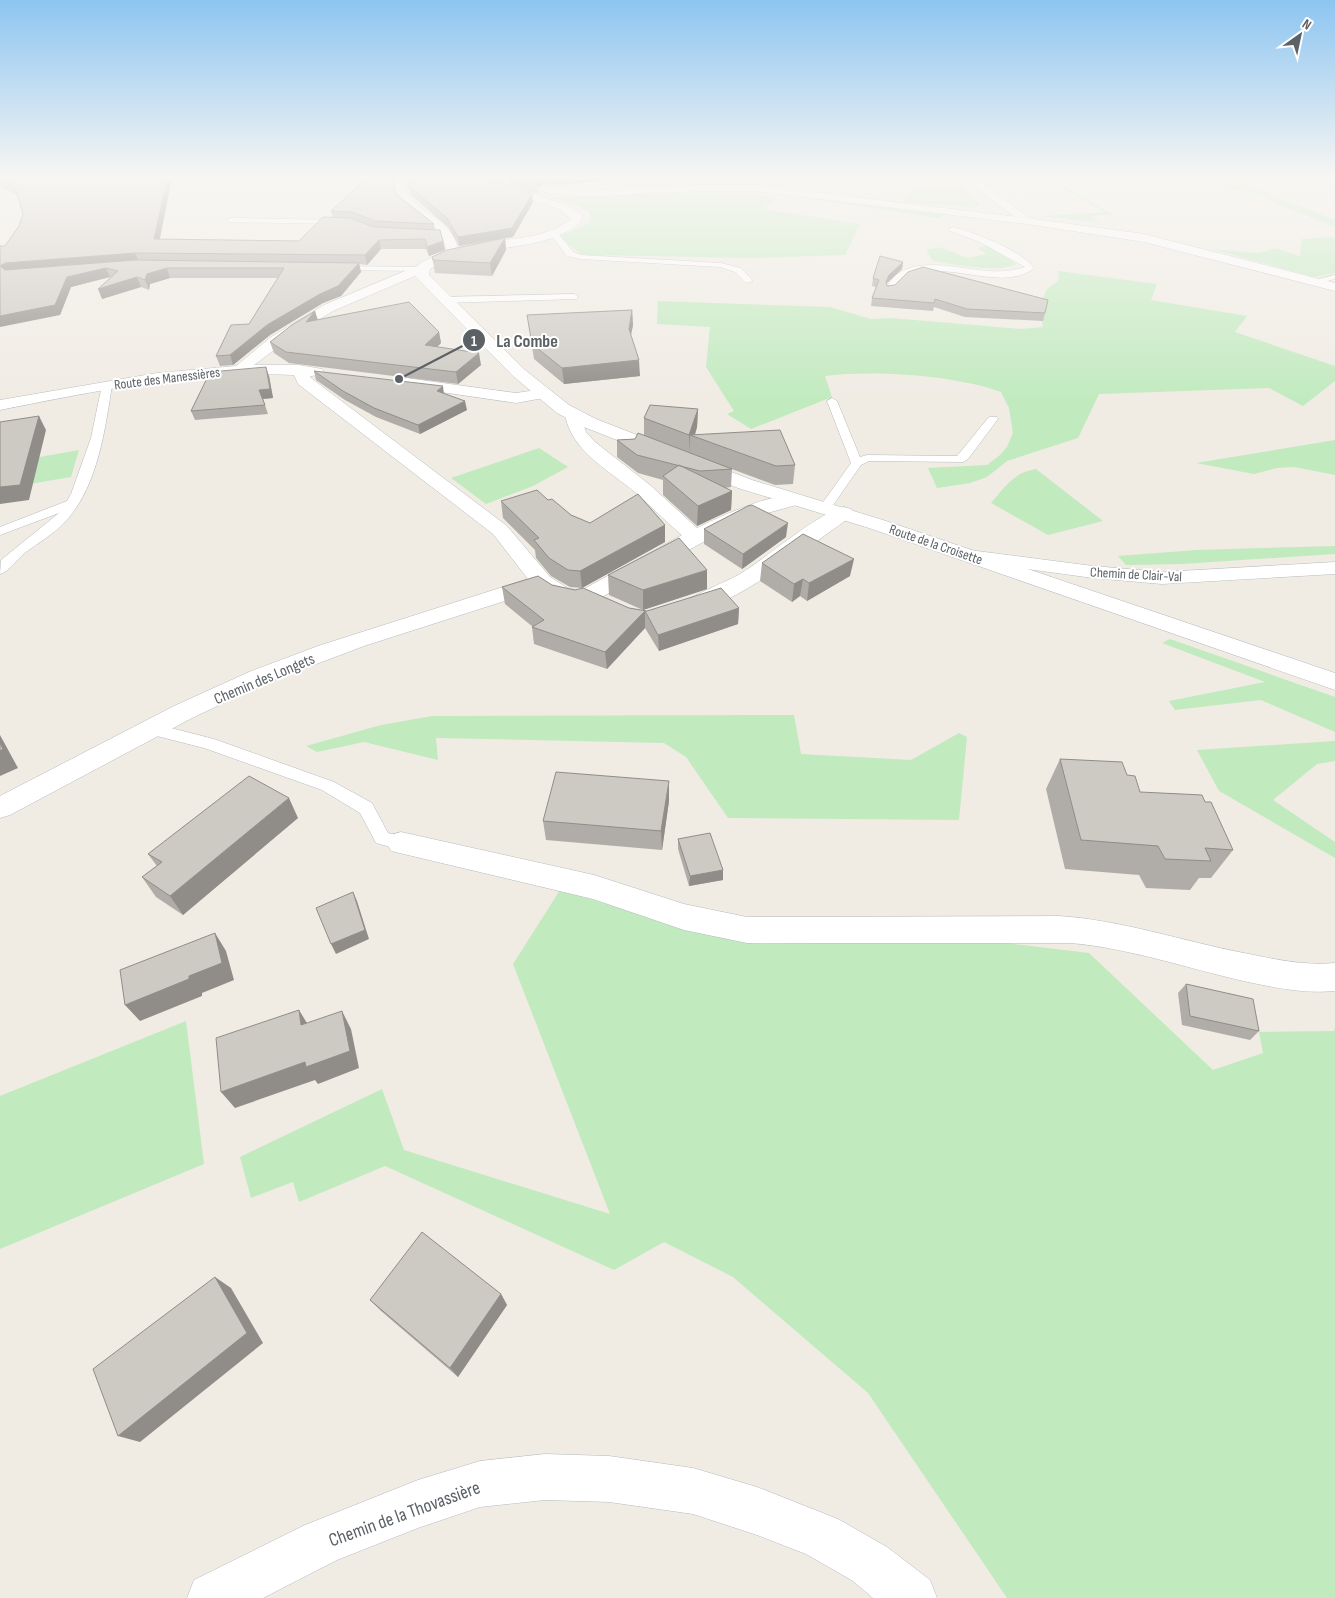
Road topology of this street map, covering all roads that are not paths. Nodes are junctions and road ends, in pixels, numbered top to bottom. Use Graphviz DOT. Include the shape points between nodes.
graph roads {
  1 [pos="452,254"];
  2 [pos="570,254"];
  3 [pos="1008,254"];
  4 [pos="1205,254"];
  5 [pos="328,266"];
  6 [pos="424,267"];
  7 [pos="1335,277"];
  8 [pos="749,281"];
  9 [pos="1315,282"];
  10 [pos="1335,286"];
  11 [pos="889,290"];
  12 [pos="574,297"];
  13 [pos="444,300"];
  14 [pos="240,370"];
  15 [pos="299,370"];
  16 [pos="334,374"];
  17 [pos="387,380"];
  18 [pos="107,385"];
  19 [pos="543,394"];
  20 [pos="832,402"];
  21 [pos="0,405"];
  22 [pos="573,415"];
  23 [pos="993,419"];
  24 [pos="858,463"];
  25 [pos="793,500"];
  26 [pos="72,504"];
  27 [pos="834,511"];
  28 [pos="0,531"];
  29 [pos="696,536"];
  30 [pos="969,556"];
  31 [pos="1335,568"];
  32 [pos="0,570"];
  33 [pos="542,582"];
  34 [pos="588,595"];
  35 [pos="614,607"];
  36 [pos="667,613"];
  37 [pos="1335,682"];
  38 [pos="151,729"];
  39 [pos="0,808"];
  40 [pos="401,844"];
  41 [pos="1335,977"];
  42 [pos="212,1598"];
  43 [pos="912,1598"];
  1 -- 6 [label="street"];
  2 -- 8 [label="lane" via="580,258 721,265 738,270"];
  3 -- 11 [label="lane" via="1030,268 989,273 916,269 896,279"];
  4 -- 9 [label="street"];
  5 -- 6 [label="lane"];
  6 -- 13 [label="street, Route de la Croisette" via="422,276"];
  6 -- 14 [label="street" via="342,301 283,336"];
  7 -- 9 [label="lane"];
  9 -- 10 [label="street"];
  12 -- 13 [label="lane"];
  13 -- 19 [label="street, Route de la Croisette"];
  14 -- 15 [label="street, Route des Manessières"];
  14 -- 18 [label="street, Route des Manessières"];
  15 -- 16 [label="street, Route des Manessières"];
  15 -- 33 [label="street" via="304,381 500,530"];
  17 -- 19 [label="street" via="516,398"];
  18 -- 21 [label="street, Route des Manessières"];
  18 -- 26 [label="lane" via="84,482"];
  19 -- 22 [label="street, Route de la Croisette"];
  20 -- 24 [label="lane"];
  22 -- 25 [label="street, Route de la Croisette" via="619,436"];
  22 -- 29 [label="street" via="581,437"];
  23 -- 24 [label="lane" via="959,460 867,458"];
  24 -- 27 [label="lane"];
  25 -- 27 [label="street, Route de la Croisette"];
  25 -- 29 [label="street" via="739,515"];
  26 -- 28 [label="lane"];
  26 -- 32 [label="lane" via="59,520"];
  27 -- 30 [label="street, Route de la Croisette"];
  27 -- 36 [label="street" via="770,564 724,592"];
  29 -- 34 [label="street"];
  30 -- 31 [label="street, Chemin de Clair-Val" via="1162,578"];
  30 -- 37 [label="street, Route de la Croisette"];
  33 -- 34 [label="street" via="562,594"];
  33 -- 38 [label="street, Chemin des Longets" via="296,662 238,686"];
  34 -- 35 [label="street"];
  38 -- 39 [label="street, Chemin des Longets" via="68,766"];
  38 -- 40 [label="lane" via="208,743 328,786 366,808 382,838"];
  40 -- 41 [label="street" via="594,887 684,917 747,930 1059,929 1099,933 1274,972 1316,979"];
  42 -- 43 [label="street, Chemin de la Thovassière" via="322,1542 418,1504 480,1484 545,1477 608,1478 693,1491 750,1508 821,1536 870,1564"];
}
